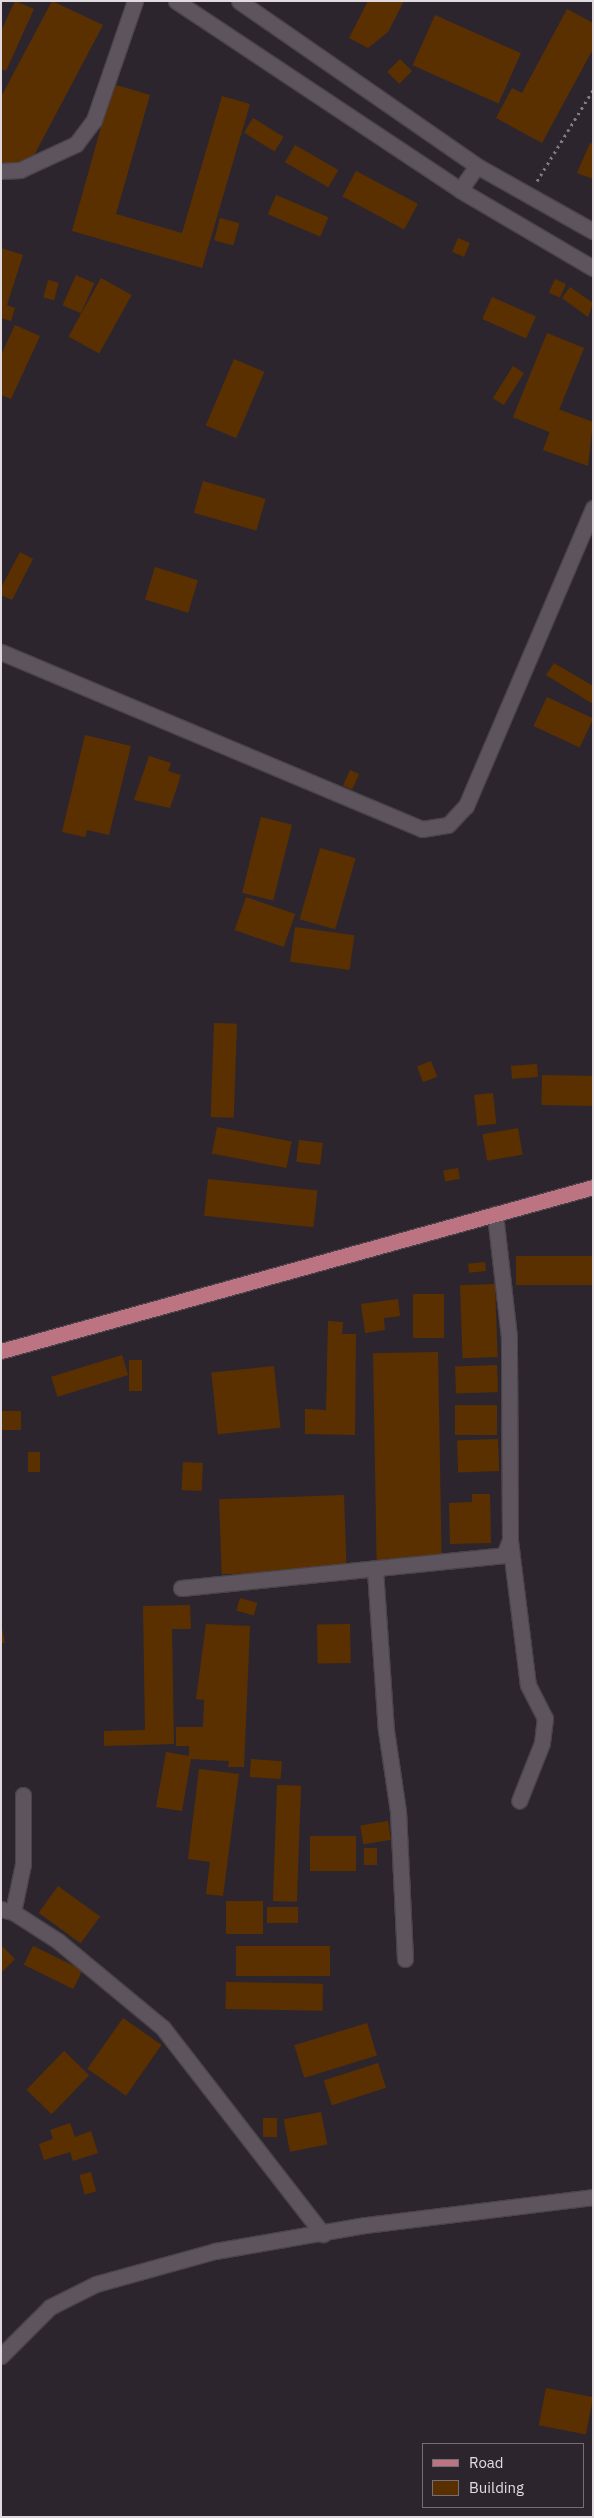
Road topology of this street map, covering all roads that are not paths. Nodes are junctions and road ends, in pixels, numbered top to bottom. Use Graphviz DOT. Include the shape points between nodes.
graph roads {
  1 [pos="135,1"];
  2 [pos="176,1"];
  3 [pos="239,1"];
  4 [pos="477,166"];
  5 [pos="1,171"];
  6 [pos="460,190"];
  7 [pos="593,231"];
  8 [pos="593,268"];
  9 [pos="593,508"];
  10 [pos="1,652"];
  11 [pos="593,1186"];
  12 [pos="495,1214"];
  13 [pos="1,1351"];
  14 [pos="510,1540"];
  15 [pos="375,1570"];
  16 [pos="181,1588"];
  17 [pos="23,1795"];
  18 [pos="520,1801"];
  19 [pos="7,1911"];
  20 [pos="406,1959"];
  21 [pos="593,2197"];
  22 [pos="323,2234"];
  23 [pos="1,2356"];
  1 -- 5 [label="street" via="94,120 76,144 20,170"];
  2 -- 6 [label="street"];
  3 -- 4 [label="street"];
  4 -- 6 [label="street"];
  4 -- 7 [label="street"];
  6 -- 8 [label="street"];
  9 -- 10 [label="street" via="466,806 448,825 422,829"];
  11 -- 12 [label="main road"];
  12 -- 13 [label="main road"];
  12 -- 14 [label="street" via="509,1337"];
  14 -- 15 [label="street" via="504,1555 486,1560"];
  14 -- 18 [label="street" via="528,1685 545,1718 542,1743"];
  15 -- 16 [label="street"];
  15 -- 20 [label="street" via="386,1730 398,1811"];
  17 -- 19 [label="street" via="23,1864"];
  19 -- 22 [label="street" via="58,1941 163,2028"];
  21 -- 22 [label="street"];
  22 -- 23 [label="street" via="215,2251 96,2284 50,2307"];
}
